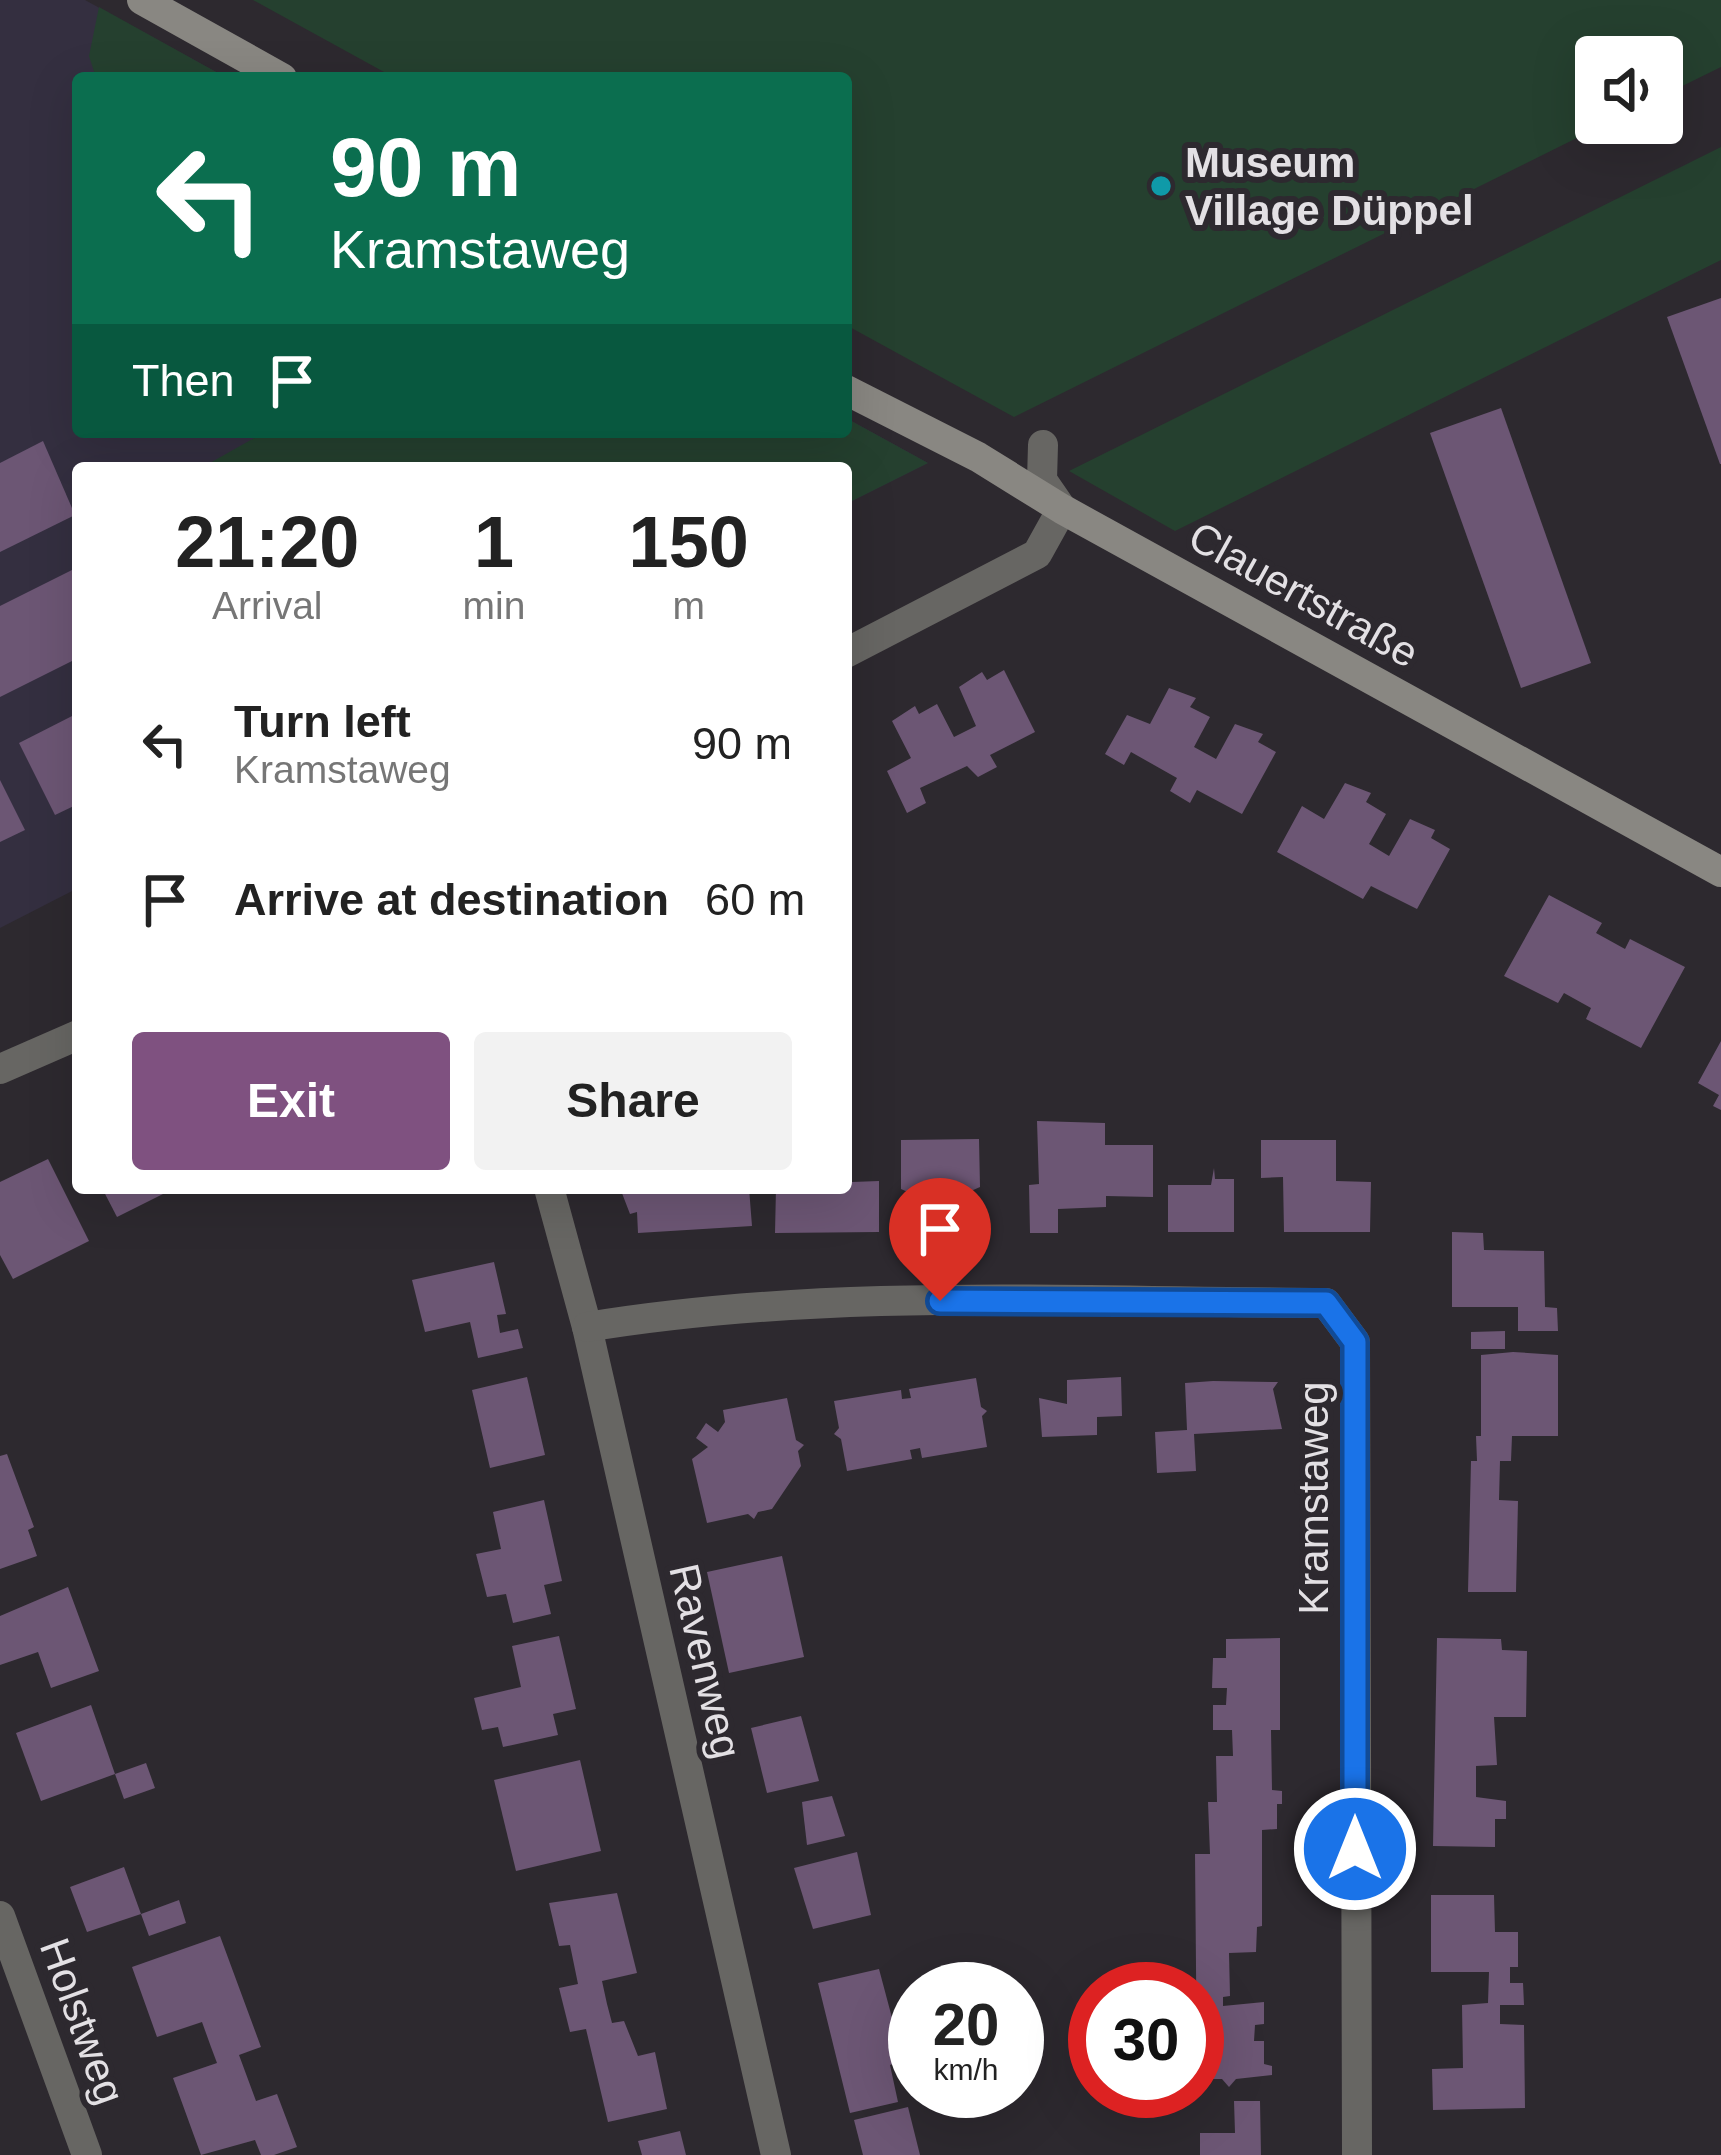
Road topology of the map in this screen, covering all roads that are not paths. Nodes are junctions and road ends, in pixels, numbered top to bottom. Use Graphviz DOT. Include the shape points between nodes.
graph roads {
  1 [pos="142,0"];
  2 [pos="271,72"];
  3 [pos="852,393"];
  4 [pos="1043,445"];
  5 [pos="1062,509"];
  6 [pos="852,650"];
  7 [pos="1721,872"];
  8 [pos="72,1038"];
  9 [pos="0,1069"];
  10 [pos="551,1194"];
  11 [pos="587,1328"];
  12 [pos="0,1916"];
  13 [pos="87,2155"];
  14 [pos="776,2155"];
  15 [pos="1357,2155"];
  1 -- 2 [label="street"];
  3 -- 5 [label="street, Clauertstraße"];
  4 -- 5 [label="street" via="1042,480"];
  5 -- 6 [label="street" via="1036,554"];
  5 -- 7 [label="street, Clauertstraße"];
  8 -- 9 [label="street"];
  10 -- 11 [label="street, Ravenweg"];
  11 -- 14 [label="street, Ravenweg"];
  11 -- 15 [label="street, Kramstaweg" via="851,1301 1326,1303 1355,1342"];
  12 -- 13 [label="street, Holstweg"];
}
